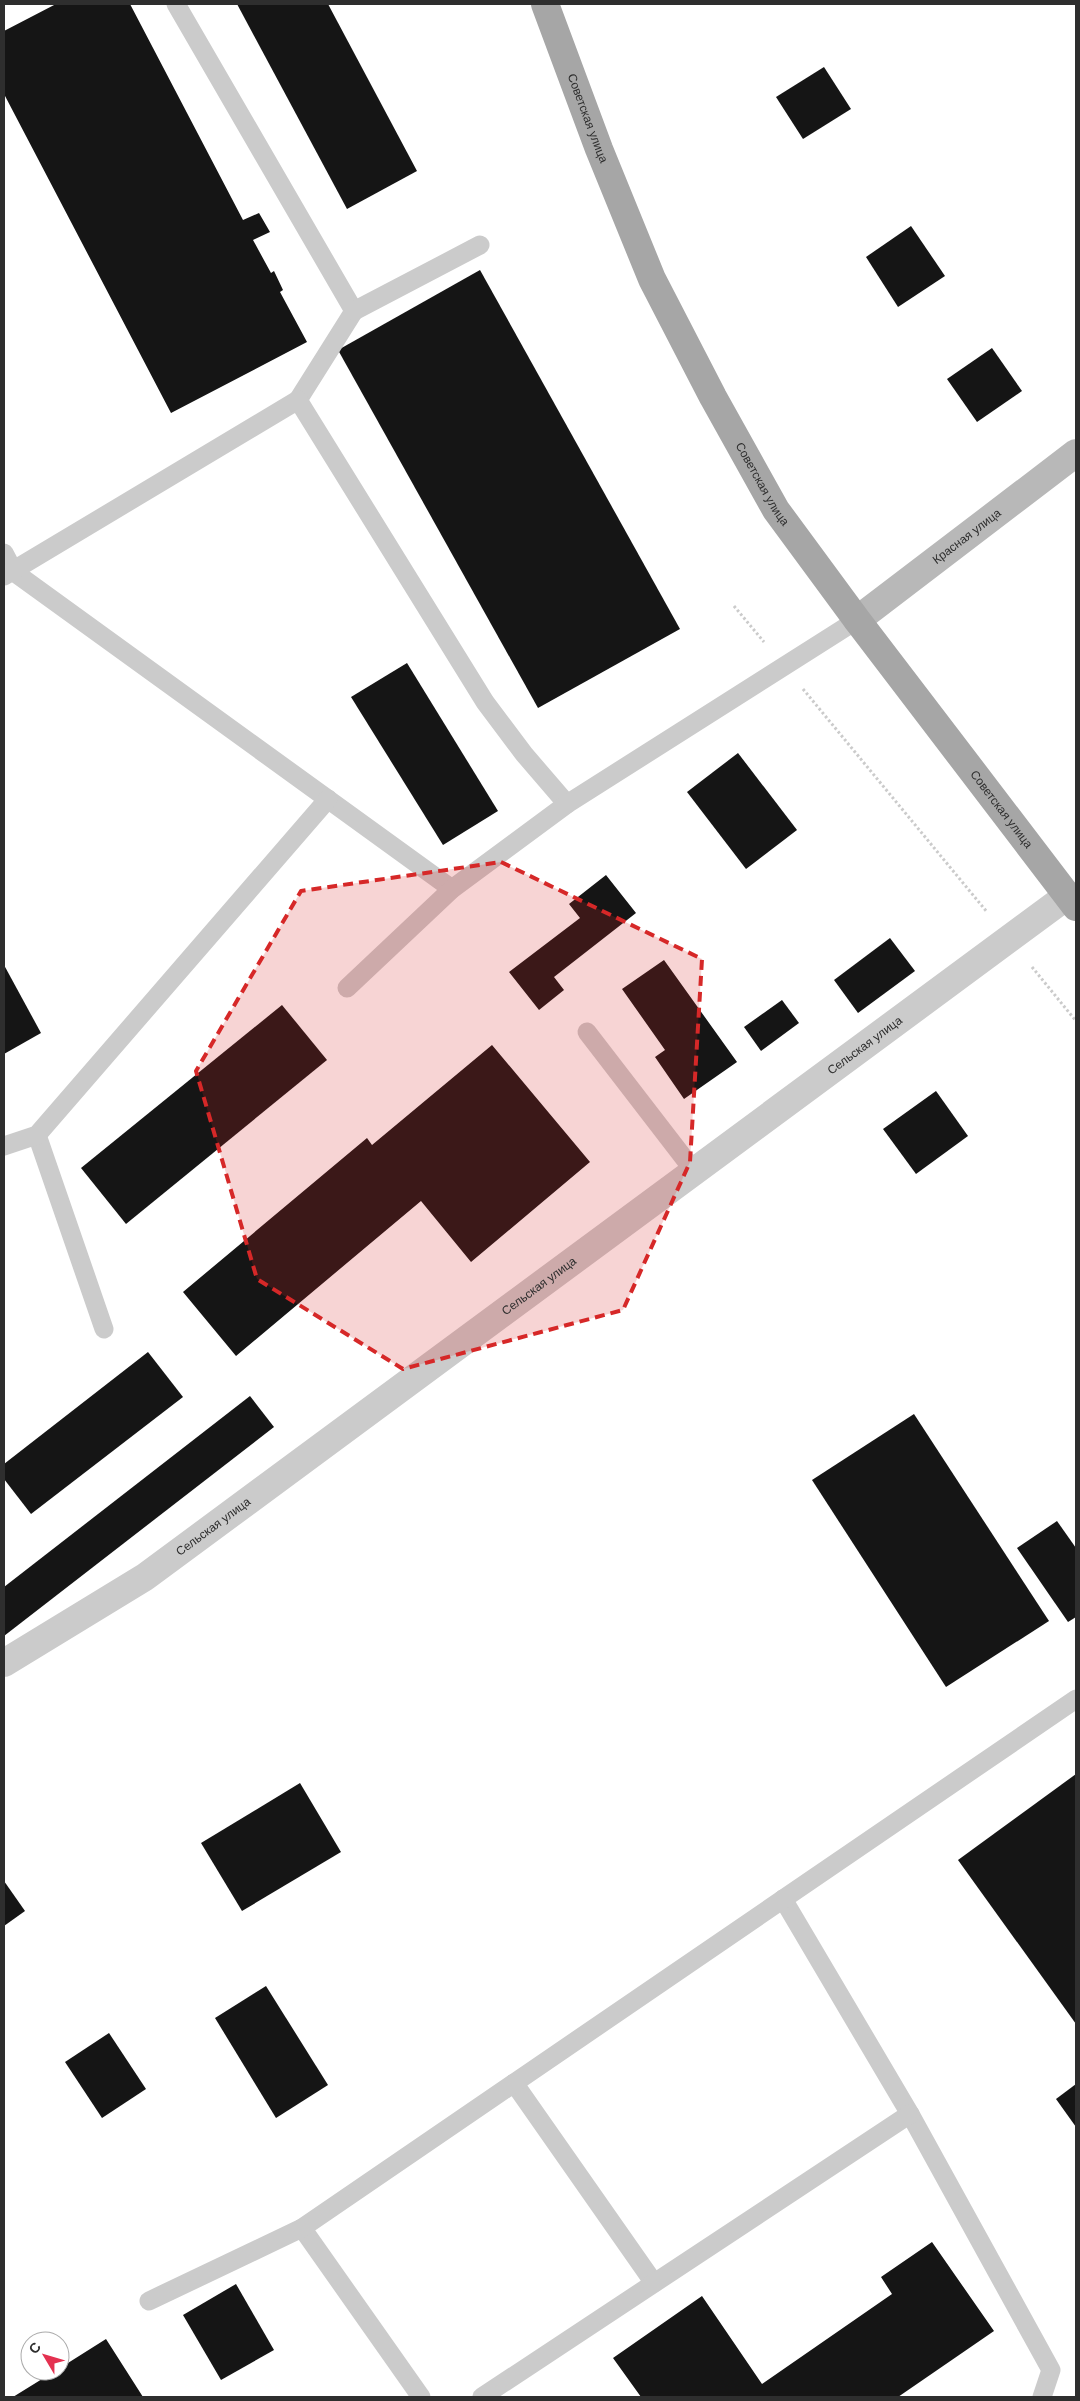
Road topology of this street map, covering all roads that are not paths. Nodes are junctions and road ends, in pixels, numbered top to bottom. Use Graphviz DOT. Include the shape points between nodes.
graph roads {
  1 [pos="176,4"];
  2 [pos="545,4"];
  3 [pos="480,245"];
  4 [pos="354,311"];
  5 [pos="298,400"];
  6 [pos="1076,453"];
  7 [pos="4,553"];
  8 [pos="9,574"];
  9 [pos="857,620"];
  10 [pos="328,799"];
  11 [pos="567,804"];
  12 [pos="452,888"];
  13 [pos="1072,902"];
  14 [pos="346,988"];
  15 [pos="587,1032"];
  16 [pos="37,1135"];
  17 [pos="4,1146"];
  18 [pos="694,1171"];
  19 [pos="104,1329"];
  20 [pos="4,1663"];
  21 [pos="1076,1699"];
  22 [pos="783,1899"];
  23 [pos="514,2083"];
  24 [pos="910,2114"];
  25 [pos="302,2228"];
  26 [pos="654,2283"];
  27 [pos="149,2301"];
  28 [pos="421,2397"];
  29 [pos="482,2397"];
  30 [pos="1042,2397"];
  1 -- 4 [label="lane"];
  2 -- 9 [label="main road, Советская улица" via="652,279 776,510"];
  3 -- 4 [label="lane"];
  4 -- 5 [label="lane"];
  5 -- 8 [label="lane"];
  5 -- 11 [label="lane" via="485,702"];
  6 -- 9 [label="street, Красная улица"];
  7 -- 8 [label="lane"];
  8 -- 10 [label="lane"];
  9 -- 11 [label="lane"];
  9 -- 13 [label="main road, Советская улица"];
  10 -- 12 [label="lane"];
  10 -- 16 [label="lane"];
  11 -- 12 [label="lane"];
  12 -- 14 [label="lane"];
  13 -- 18 [label="street, Сельская улица" via="1009,939"];
  15 -- 18 [label="lane"];
  16 -- 17 [label="lane"];
  16 -- 19 [label="lane"];
  18 -- 20 [label="street, Сельская улица" via="144,1577"];
  21 -- 22 [label="lane"];
  22 -- 23 [label="lane"];
  22 -- 24 [label="lane"];
  23 -- 25 [label="lane"];
  23 -- 26 [label="lane"];
  24 -- 26 [label="lane"];
  24 -- 30 [label="lane" via="1051,2370"];
  25 -- 27 [label="lane"];
  25 -- 28 [label="lane"];
  26 -- 29 [label="lane"];
}
